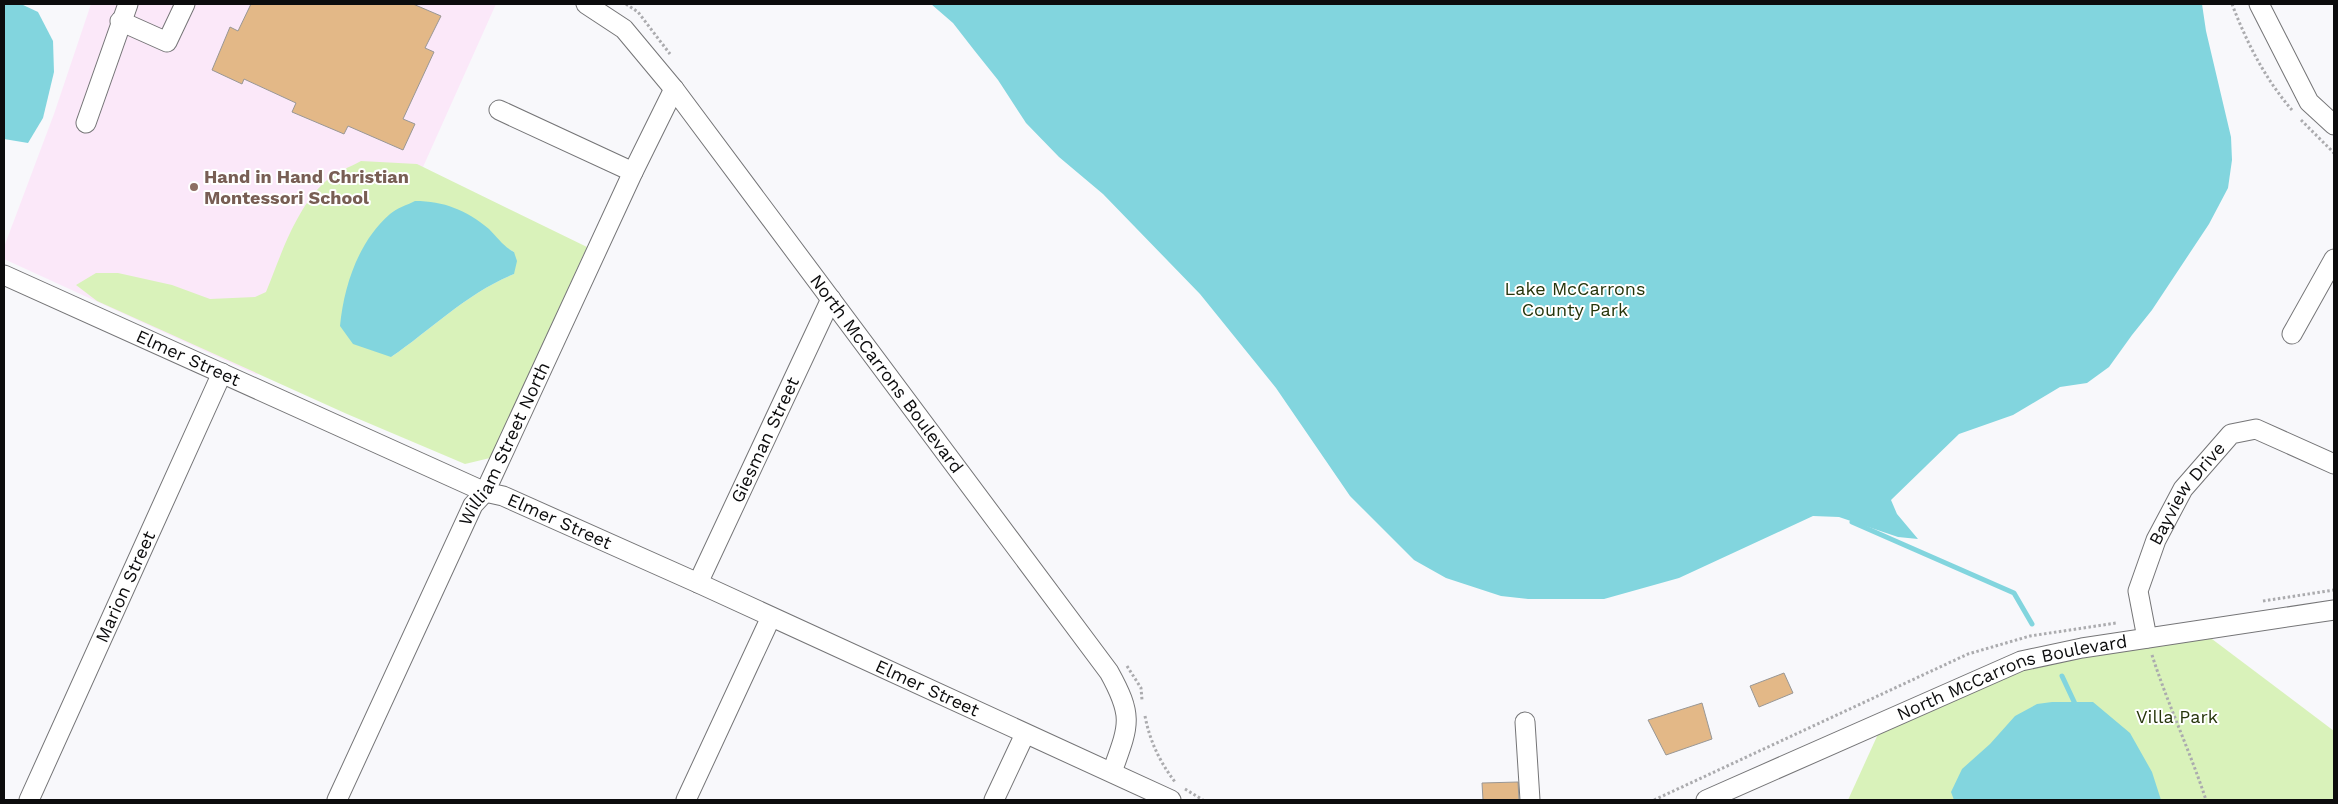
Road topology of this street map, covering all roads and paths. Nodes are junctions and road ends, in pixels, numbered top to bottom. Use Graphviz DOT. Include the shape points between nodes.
graph roads {
  1 [pos="128,4"];
  2 [pos="185,4"];
  3 [pos="586,4"];
  4 [pos="626,4"];
  5 [pos="2232,4"];
  6 [pos="2259,4"];
  7 [pos="120,21"];
  8 [pos="673,58"];
  9 [pos="674,89"];
  10 [pos="499,110"];
  11 [pos="86,123"];
  12 [pos="2334,125"];
  13 [pos="2334,153"];
  14 [pos="633,172"];
  15 [pos="2334,259"];
  16 [pos="4,275"];
  17 [pos="831,298"];
  18 [pos="2292,334"];
  19 [pos="222,373"];
  20 [pos="2334,464"];
  21 [pos="485,492"];
  22 [pos="698,583"];
  23 [pos="2334,610"];
  24 [pos="771,617"];
  25 [pos="2147,638"];
  26 [pos="1525,722"];
  27 [pos="1025,734"];
  28 [pos="1112,772"];
  29 [pos="1145,795"];
  30 [pos="29,800"];
  31 [pos="337,800"];
  32 [pos="686,800"];
  33 [pos="994,800"];
  34 [pos="1171,800"];
  35 [pos="1530,800"];
  36 [pos="1706,800"];
  37 [pos="2206,800"];
  1 -- 7 [label="street"];
  2 -- 7 [label="street" via="168,42"];
  3 -- 9 [label="street, North McCarrons Boulevard" via="624,29"];
  4 -- 8 [label="path" via="638,12"];
  5 -- 13 [label="path" via="2268,78 2308,128"];
  6 -- 12 [label="street" via="2308,102"];
  7 -- 11 [label="street"];
  9 -- 14 [label="street, William Street North"];
  9 -- 17 [label="street, North McCarrons Boulevard"];
  10 -- 14 [label="street"];
  14 -- 21 [label="street, William Street North"];
  15 -- 18 [label="street"];
  16 -- 19 [label="street, Elmer Street"];
  17 -- 22 [label="street, Giesman Street"];
  17 -- 28 [label="street, North McCarrons Boulevard" via="1109,672 1127,710 1127,729"];
  19 -- 21 [label="street, Elmer Street"];
  19 -- 30 [label="street, Marion Street"];
  20 -- 25 [label="street, Bayview Drive" via="2256,429 2231,434 2183,489 2156,540 2138,592"];
  21 -- 22 [label="street, Elmer Street" via="504,496"];
  21 -- 31 [label="street, William Street North" via="473,505"];
  22 -- 24 [label="street, Elmer Street"];
  23 -- 25 [label="street, North McCarrons Boulevard"];
  24 -- 27 [label="street, Elmer Street"];
  24 -- 32 [label="street"];
  25 -- 36 [label="street, North McCarrons Boulevard" via="2045,654 2021,661"];
  25 -- 37 [label="path"];
  26 -- 35 [label="street"];
  27 -- 28 [label="street, Elmer Street"];
  27 -- 33 [label="street"];
  28 -- 29 [label="street, Elmer Street"];
  29 -- 34 [label="street"];
}
